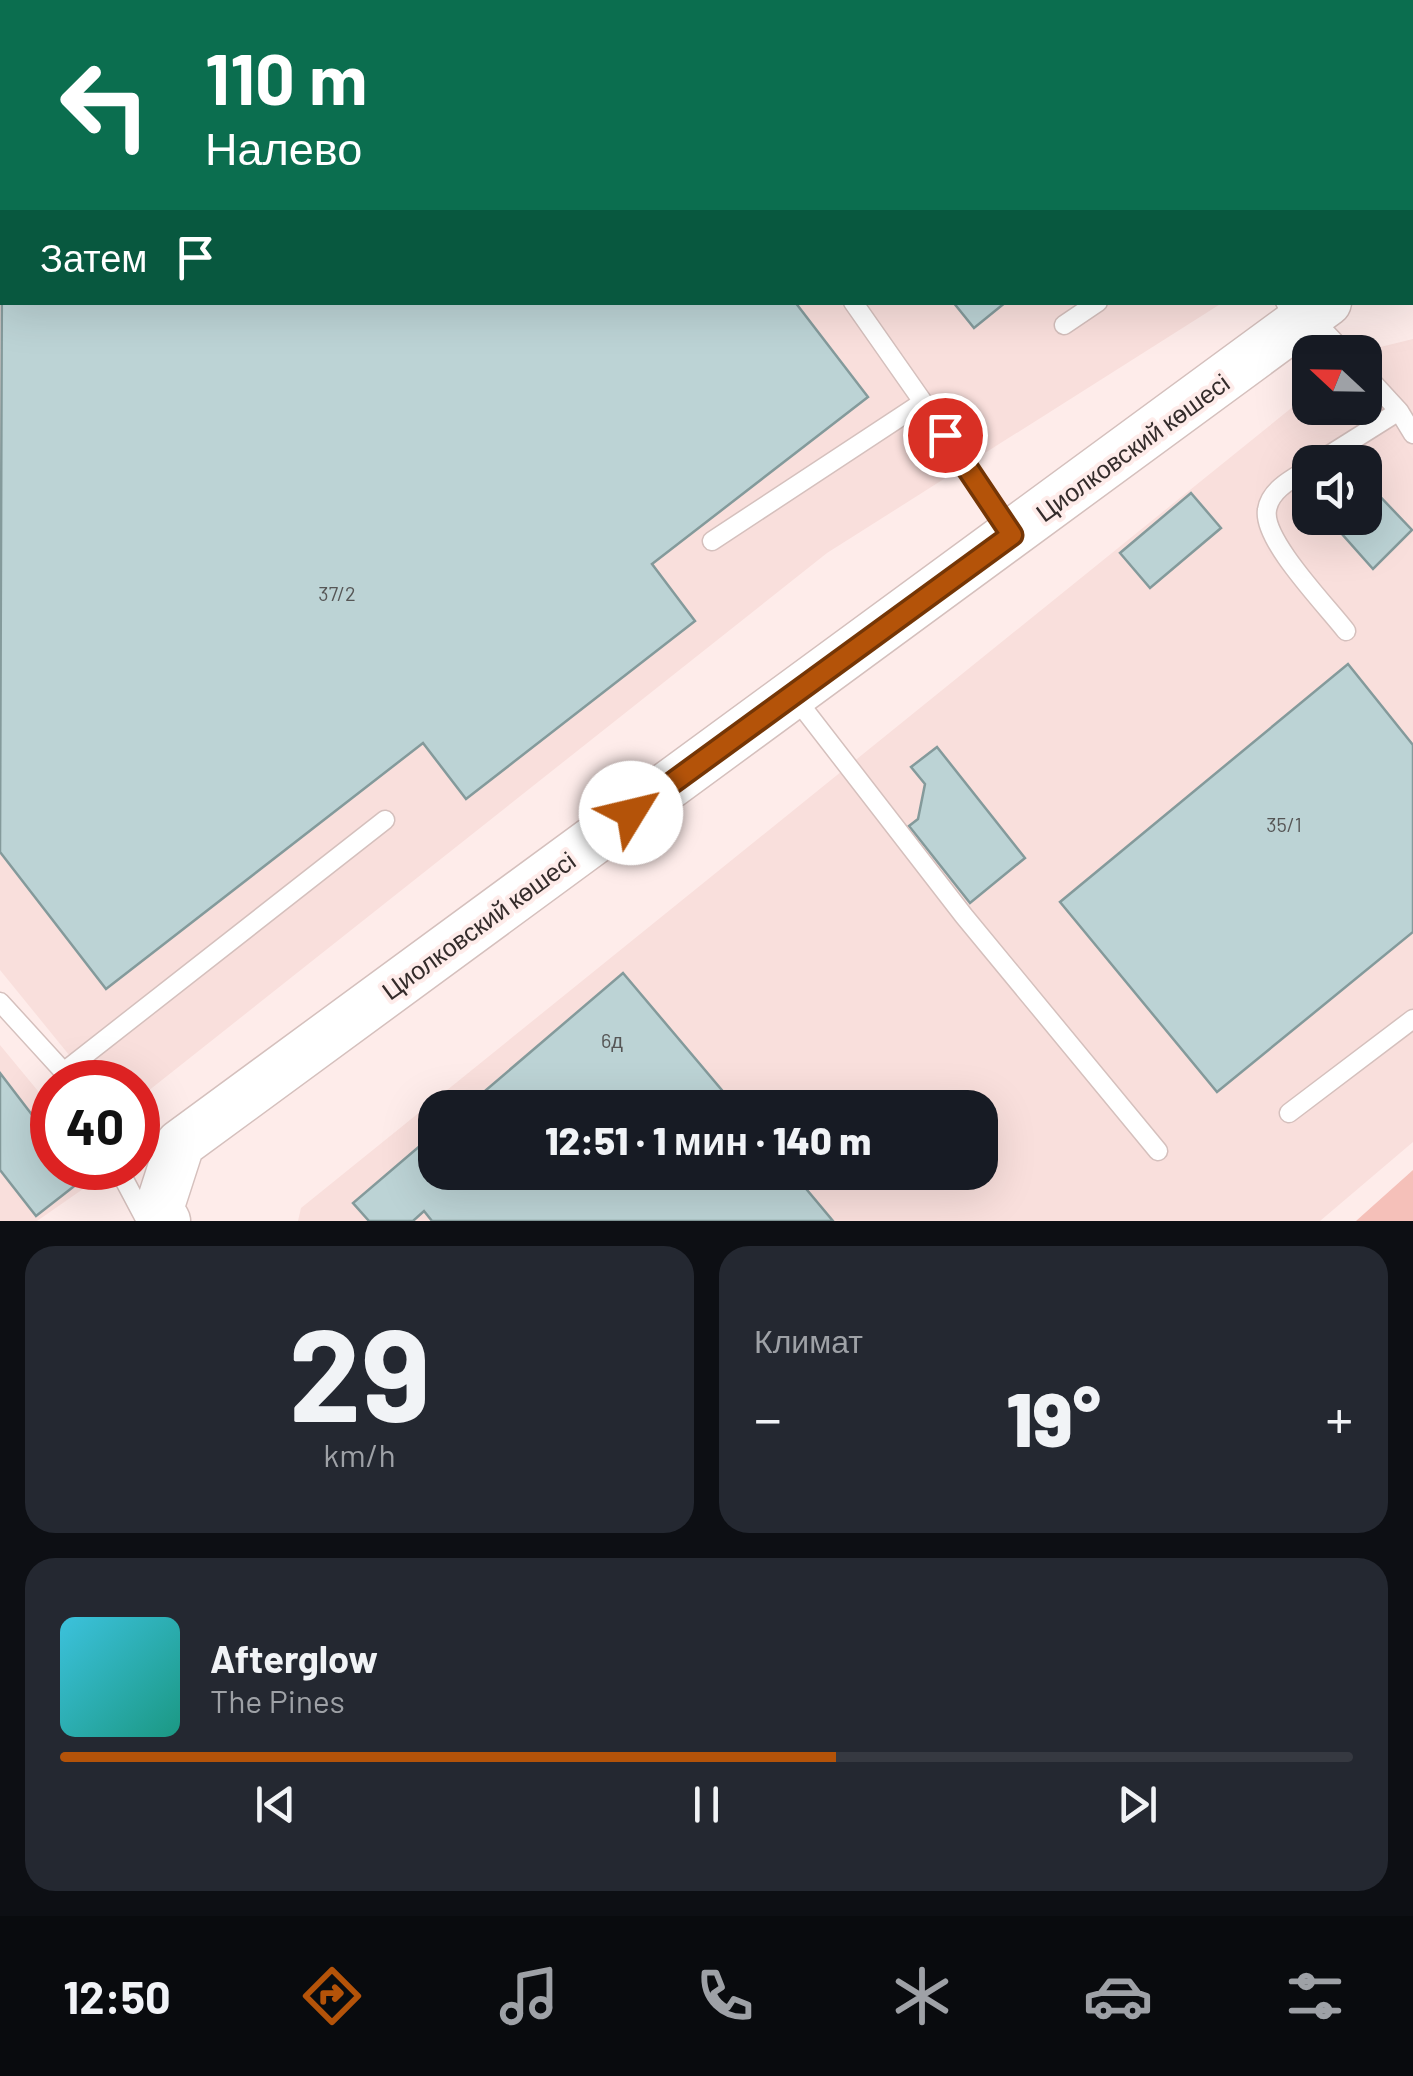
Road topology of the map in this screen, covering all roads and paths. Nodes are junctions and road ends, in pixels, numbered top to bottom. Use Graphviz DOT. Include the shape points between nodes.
graph roads {
  1 [pos="856,305"];
  2 [pos="1093,305"];
  3 [pos="1307,307"];
  4 [pos="1064,324"];
  5 [pos="1330,335"];
  6 [pos="1382,392"];
  7 [pos="923,402"];
  8 [pos="1399,411"];
  9 [pos="1413,434"];
  10 [pos="1345,445"];
  11 [pos="1292,479"];
  12 [pos="1012,535"];
  13 [pos="712,541"];
  14 [pos="1346,631"];
  15 [pos="792,695"];
  16 [pos="385,820"];
  17 [pos="0,1002"];
  18 [pos="1413,1018"];
  19 [pos="54,1060"];
  20 [pos="89,1060"];
  21 [pos="1289,1114"];
  22 [pos="1158,1152"];
  23 [pos="134,1190"];
  24 [pos="155,1220"];
  1 -- 7 [label="lane"];
  2 -- 4 [label="lane"];
  3 -- 5 [label="lane"];
  3 -- 12 [label="street, Циолковский көшесі"];
  6 -- 8 [label="lane"];
  7 -- 12 [label="lane"];
  7 -- 13 [label="lane"];
  8 -- 9 [label="lane"];
  8 -- 10 [label="lane"];
  11 -- 14 [label="lane" via="1266,508 1270,533"];
  12 -- 15 [label="street, Циолковский көшесі"];
  15 -- 22 [label="lane"];
  15 -- 24 [label="street, Циолковский көшесі" via="180,1144"];
  16 -- 20 [label="lane"];
  17 -- 19 [label="lane"];
  18 -- 21 [label="lane"];
  23 -- 24 [label="lane"];
}
